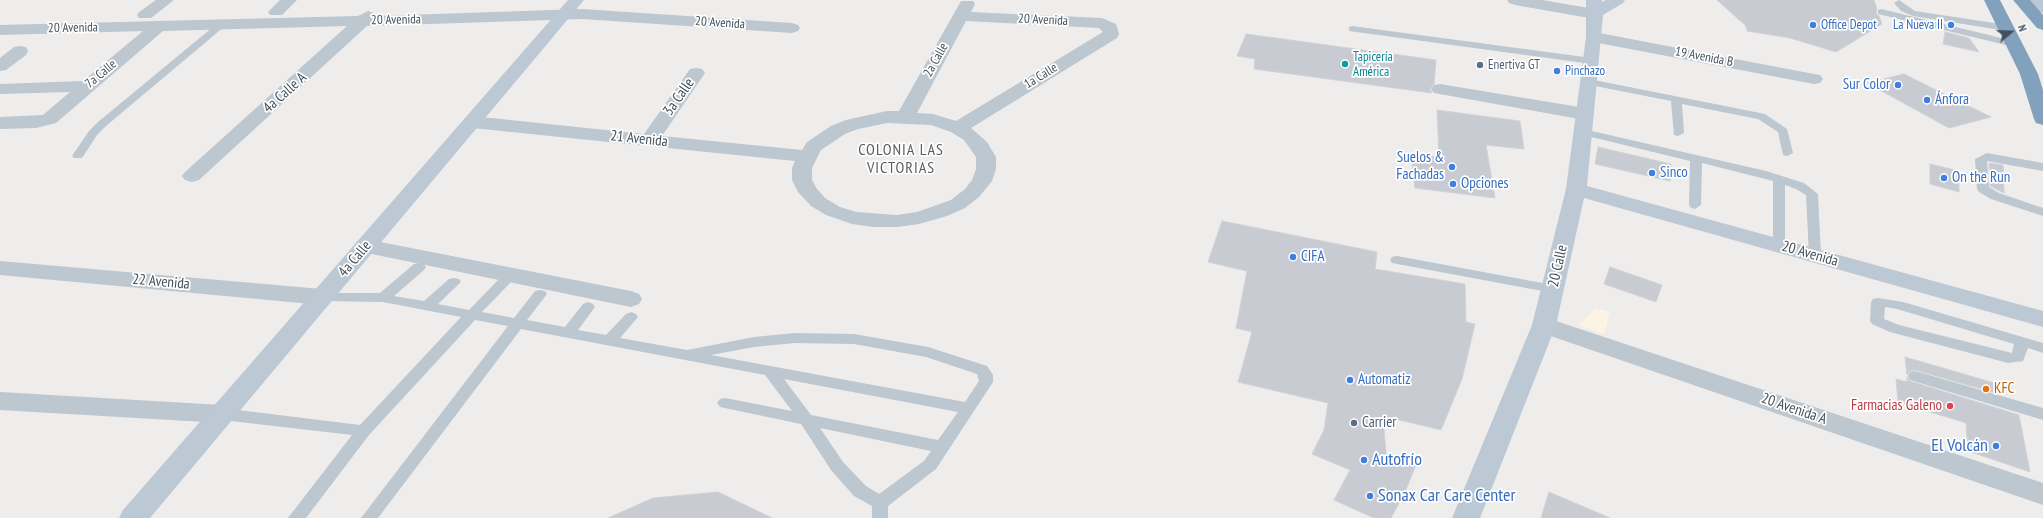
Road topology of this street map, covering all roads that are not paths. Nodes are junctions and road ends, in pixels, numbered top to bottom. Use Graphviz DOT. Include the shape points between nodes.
graph roads {
  1 [pos="166,0"];
  2 [pos="289,0"];
  3 [pos="1515,0"];
  4 [pos="1617,0"];
  5 [pos="1985,0"];
  6 [pos="1992,0"];
  7 [pos="2021,0"];
  8 [pos="2037,0"];
  9 [pos="1899,3"];
  10 [pos="571,7"];
  11 [pos="2043,8"];
  12 [pos="1595,9"];
  13 [pos="963,10"];
  14 [pos="276,12"];
  15 [pos="1881,12"];
  16 [pos="145,15"];
  17 [pos="370,15"];
  18 [pos="0,19"];
  19 [pos="1102,23"];
  20 [pos="222,24"];
  21 [pos="2006,25"];
  22 [pos="2043,25"];
  23 [pos="159,26"];
  24 [pos="792,28"];
  25 [pos="1352,29"];
  26 [pos="0,30"];
  27 [pos="1594,37"];
  28 [pos="2014,44"];
  29 [pos="20,51"];
  30 [pos="1592,60"];
  31 [pos="0,66"];
  32 [pos="696,73"];
  33 [pos="1814,79"];
  34 [pos="1589,82"];
  35 [pos="87,86"];
  36 [pos="1440,89"];
  37 [pos="0,90"];
  38 [pos="1676,99"];
  39 [pos="905,116"];
  40 [pos="2043,119"];
  41 [pos="472,122"];
  42 [pos="0,123"];
  43 [pos="1584,123"];
  44 [pos="958,128"];
  45 [pos="1678,133"];
  46 [pos="649,140"];
  47 [pos="1787,153"];
  48 [pos="78,156"];
  49 [pos="807,156"];
  50 [pos="1696,160"];
  51 [pos="2043,167"];
  52 [pos="192,176"];
  53 [pos="1779,179"];
  54 [pos="1576,189"];
  55 [pos="1695,205"];
  56 [pos="2043,212"];
  57 [pos="1779,245"];
  58 [pos="365,246"];
  59 [pos="1815,256"];
  60 [pos="1397,260"];
  61 [pos="419,267"];
  62 [pos="0,268"];
  63 [pos="454,282"];
  64 [pos="503,283"];
  65 [pos="1553,289"];
  66 [pos="540,294"];
  67 [pos="322,297"];
  68 [pos="383,298"];
  69 [pos="427,306"];
  70 [pos="588,307"];
  71 [pos="631,308"];
  72 [pos="471,314"];
  73 [pos="2043,319"];
  74 [pos="517,323"];
  75 [pos="1544,325"];
  76 [pos="568,333"];
  77 [pos="609,340"];
  78 [pos="2022,343"];
  79 [pos="2043,348"];
  80 [pos="684,355"];
  81 [pos="770,371"];
  82 [pos="1915,376"];
  83 [pos="0,401"];
  84 [pos="725,403"];
  85 [pos="968,408"];
  86 [pos="222,414"];
  87 [pos="2043,414"];
  88 [pos="806,419"];
  89 [pos="364,431"];
  90 [pos="942,447"];
  91 [pos="2043,494"];
  92 [pos="880,510"];
  93 [pos="133,518"];
  94 [pos="296,518"];
  95 [pos="369,518"];
  96 [pos="1466,518"];
  1 -- 16 [label="street"];
  2 -- 14 [label="street"];
  3 -- 12 [label="street"];
  4 -- 12 [label="street"];
  5 -- 21 [label="street"];
  6 -- 21 [label="highway"];
  7 -- 22 [label="highway"];
  8 -- 11 [label="street"];
  9 -- 21 [label="lane" via="1913,14"];
  10 -- 17 [label="street, 20 Avenida"];
  10 -- 24 [label="street, 20 Avenida" via="582,14"];
  10 -- 41 [label="street, 4a Calle"];
  12 -- 27 [label="street, 20 Calle"];
  13 -- 19 [label="street, 20 Avenida"];
  13 -- 39 [label="street, 2a Calle"];
  14 -- 16 [label="street, 20 Avenida"];
  14 -- 17 [label="street, 20 Avenida"];
  15 -- 28 [label="lane"];
  16 -- 18 [label="street, 20 Avenida"];
  17 -- 20 [label="street, 20 Avenida"];
  17 -- 52 [label="street, 4a Calle A"];
  19 -- 44 [label="street, 1a Calle" via="1110,27 1111,34"];
  20 -- 23 [label="street, 20 Avenida"];
  20 -- 48 [label="lane" via="102,124"];
  21 -- 28 [label="highway"];
  23 -- 26 [label="street, 20 Avenida"];
  23 -- 35 [label="street, 7a Calle"];
  25 -- 30 [label="lane"];
  27 -- 30 [label="street, 20 Calle"];
  27 -- 33 [label="street, 19 Avenida B"];
  28 -- 40 [label="highway" via="2029,74"];
  29 -- 31 [label="street"];
  30 -- 34 [label="street, 20 Calle"];
  32 -- 46 [label="street, 3a Calle"];
  34 -- 38 [label="lane"];
  34 -- 43 [label="street, 20 Calle"];
  35 -- 37 [label="street"];
  35 -- 42 [label="street, 7a Calle" via="43,121"];
  36 -- 43 [label="street"];
  38 -- 45 [label="lane"];
  38 -- 47 [label="lane" via="1770,120 1783,131"];
  39 -- 44 [label="street" via="933,120"];
  39 -- 49 [label="street" via="870,120 838,130 820,142"];
  41 -- 46 [label="street, 21 Avenida"];
  41 -- 58 [label="street, 4a Calle"];
  43 -- 50 [label="lane"];
  43 -- 54 [label="street, 20 Calle"];
  44 -- 49 [label="street" via="971,136 986,157 982,182 958,204 919,218 874,221 852,218 833,211 808,192 802,180 802,168"];
  46 -- 49 [label="street, 21 Avenida"];
  50 -- 53 [label="lane"];
  50 -- 55 [label="lane"];
  51 -- 56 [label="lane" via="1987,156 1981,159 1983,189"];
  53 -- 57 [label="lane"];
  53 -- 59 [label="lane" via="1800,186 1812,194"];
  54 -- 57 [label="street, 20 Avenida"];
  54 -- 65 [label="street, 20 Calle"];
  57 -- 59 [label="street, 20 Avenida"];
  58 -- 67 [label="street, 4a Calle"];
  58 -- 71 [label="street"];
  59 -- 73 [label="street, 20 Avenida"];
  60 -- 65 [label="lane"];
  61 -- 68 [label="lane"];
  62 -- 67 [label="street, 22 Avenida"];
  63 -- 69 [label="lane"];
  64 -- 72 [label="lane"];
  65 -- 75 [label="street, 20 Calle"];
  66 -- 74 [label="lane"];
  67 -- 68 [label="lane"];
  67 -- 86 [label="street, 4a Calle"];
  68 -- 69 [label="lane"];
  69 -- 72 [label="lane"];
  70 -- 76 [label="lane"];
  71 -- 77 [label="lane"];
  72 -- 74 [label="lane"];
  72 -- 89 [label="lane"];
  74 -- 76 [label="lane"];
  74 -- 95 [label="lane"];
  75 -- 91 [label="street, 20 Avenida A"];
  75 -- 96 [label="street, 20 Calle"];
  76 -- 77 [label="lane"];
  77 -- 80 [label="lane"];
  78 -- 78 [label="lane" via="2018,357 2008,358 1895,330 1878,321 1878,302 1898,305"];
  78 -- 79 [label="lane"];
  80 -- 81 [label="lane"];
  80 -- 85 [label="lane" via="754,342 794,338 854,340 928,352 979,367 985,372 986,382"];
  81 -- 85 [label="lane"];
  81 -- 88 [label="lane"];
  82 -- 87 [label="lane"];
  83 -- 86 [label="street"];
  84 -- 88 [label="lane"];
  85 -- 90 [label="lane"];
  86 -- 89 [label="lane"];
  86 -- 93 [label="street, 4a Calle"];
  88 -- 90 [label="lane"];
  88 -- 92 [label="lane" via="837,466"];
  89 -- 94 [label="lane"];
  90 -- 92 [label="lane" via="930,464"];
}
